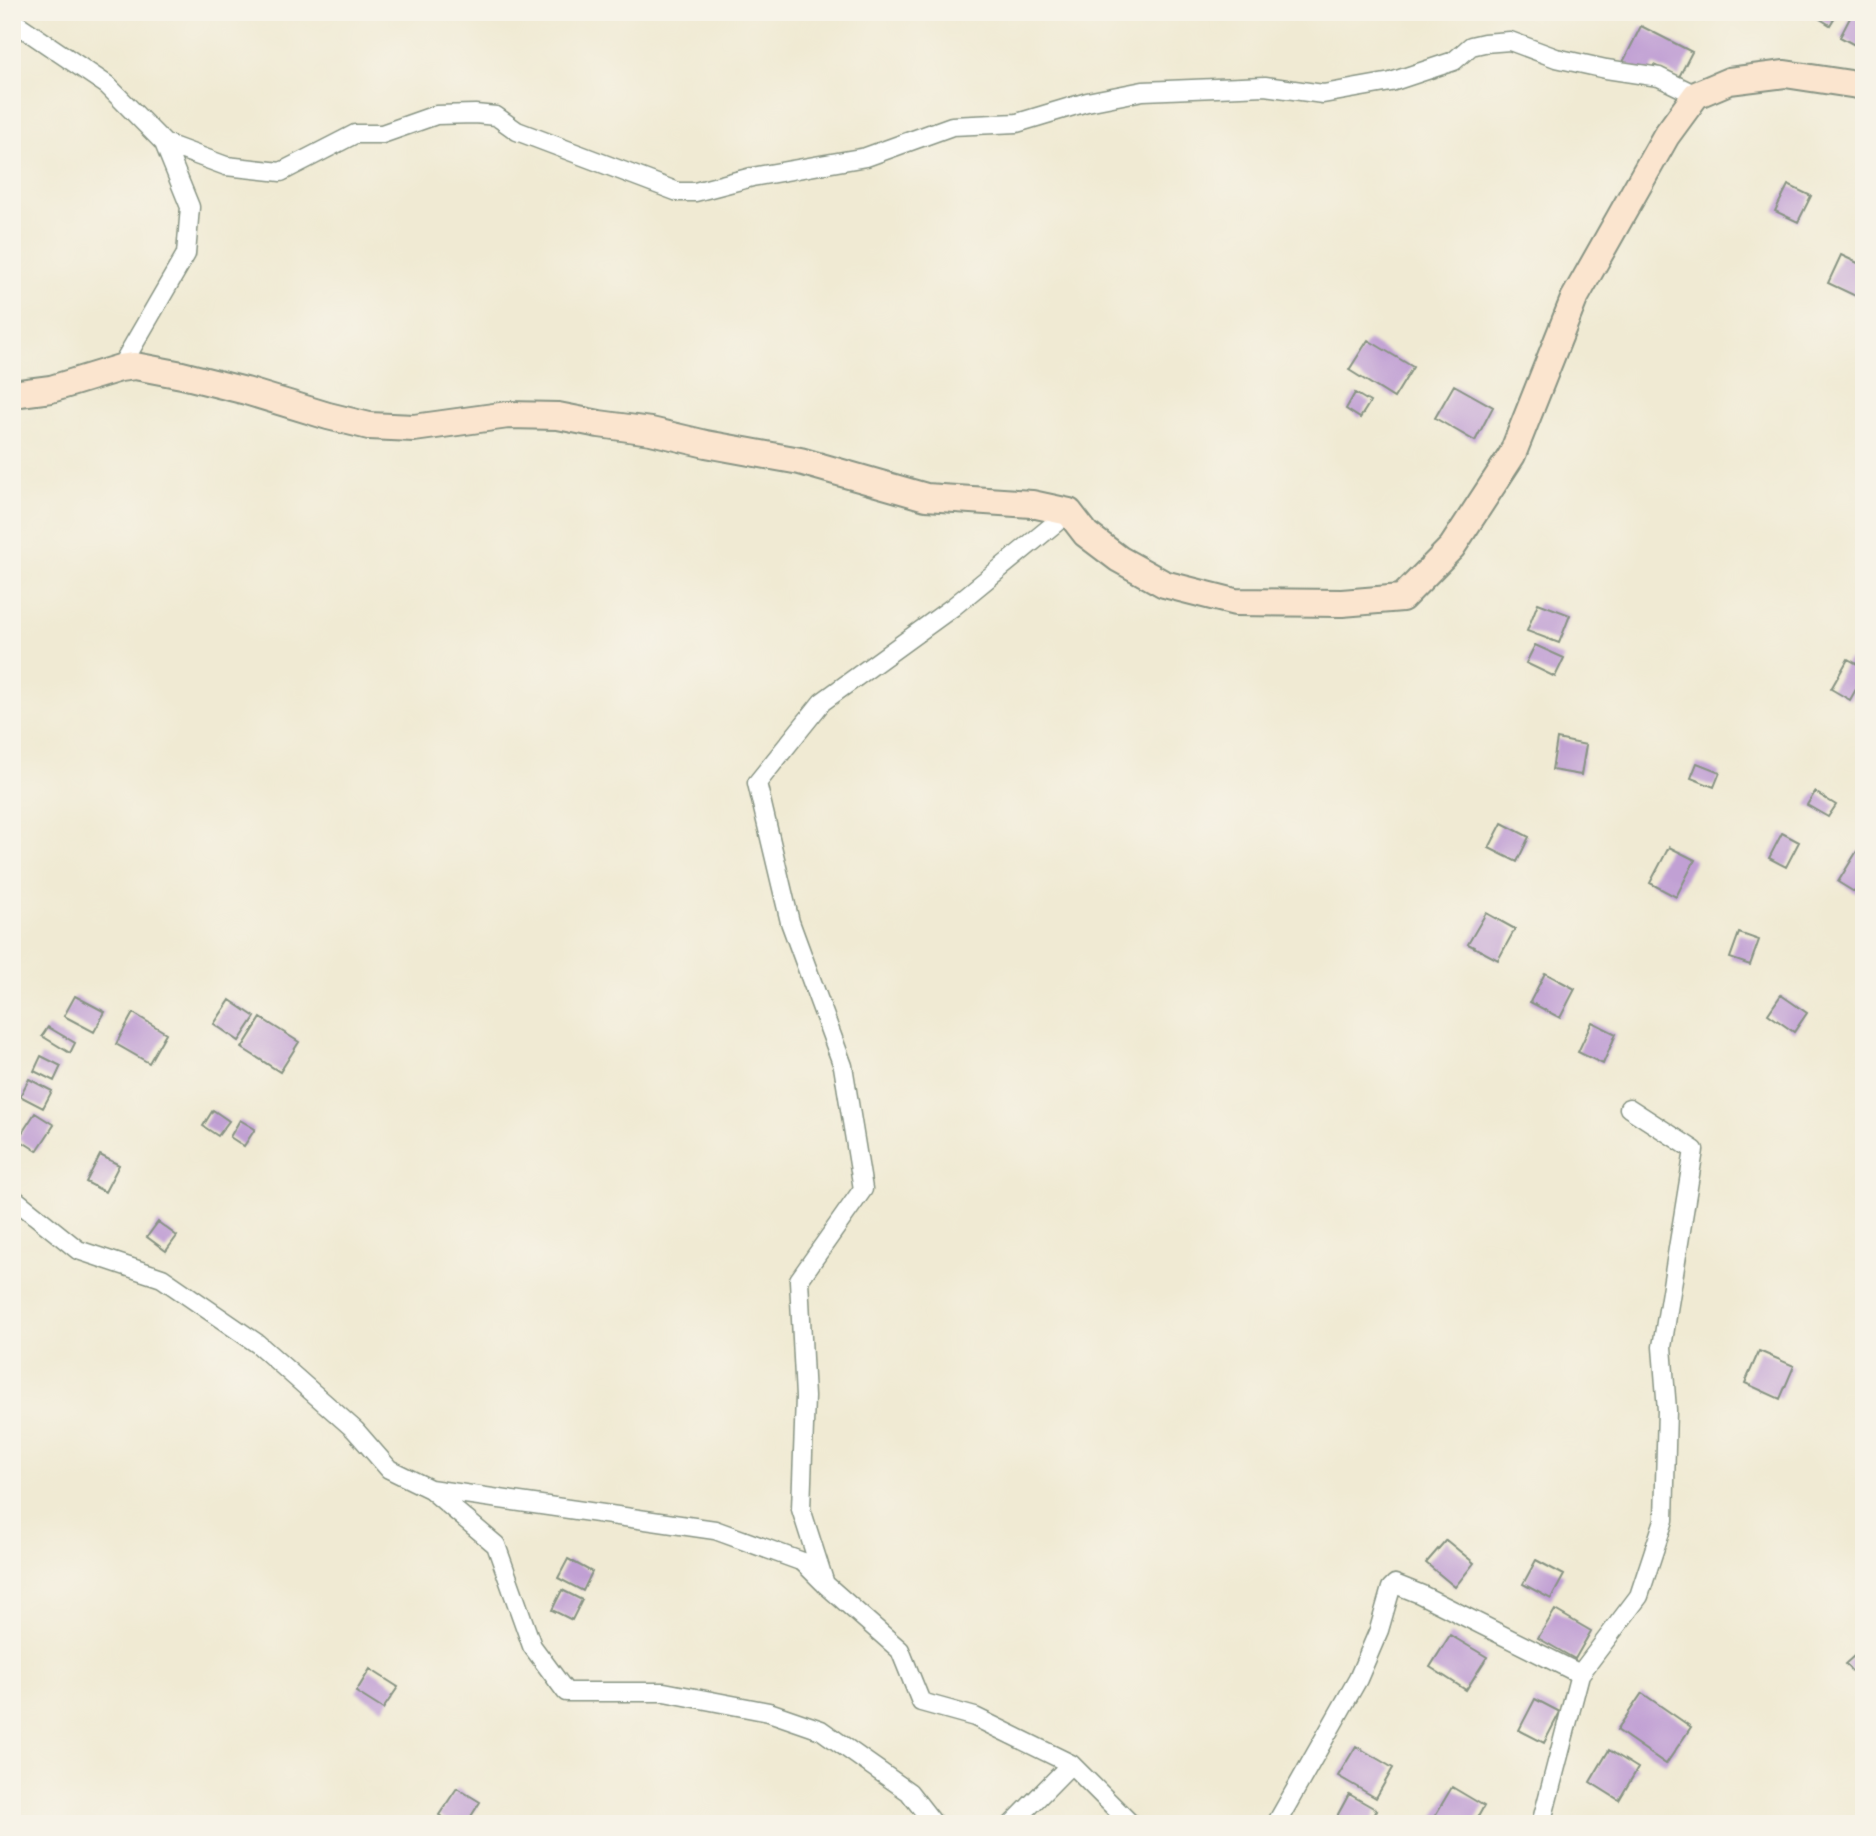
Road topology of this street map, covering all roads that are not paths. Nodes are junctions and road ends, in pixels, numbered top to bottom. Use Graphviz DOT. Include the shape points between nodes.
graph roads {
  1 [pos="12,23"];
  2 [pos="1864,86"];
  3 [pos="1696,95"];
  4 [pos="164,143"];
  5 [pos="120,368"];
  6 [pos="12,394"];
  7 [pos="1069,512"];
  8 [pos="1629,1108"];
  9 [pos="12,1196"];
  10 [pos="430,1489"];
  11 [pos="825,1584"];
  12 [pos="1580,1674"];
  13 [pos="1071,1764"];
  14 [pos="934,1824"];
  15 [pos="1012,1824"];
  16 [pos="1131,1824"];
  17 [pos="1276,1824"];
  18 [pos="1541,1824"];
  1 -- 4 [label="street" via="107,85"];
  2 -- 3 [label="street" via="1785,74 1729,81"];
  3 -- 4 [label="street" via="1659,77 1556,58 1510,41 1484,43 1471,46 1454,61 1391,82 1323,94 1265,86 1143,91 1017,123 952,126 866,157 695,192 678,192 517,131 496,116 475,114 436,115 382,134 355,134 281,172 226,166"];
  3 -- 7 [label="street" via="1665,136 1574,299 1512,455 1452,548 1402,598 1342,603 1235,602 1164,584 1086,534"];
  4 -- 5 [label="street" via="190,207 186,254"];
  5 -- 6 [label="street" via="51,389"];
  5 -- 7 [label="street" via="135,366 182,375 369,426 414,428 508,415 558,416 800,461 926,498 1032,504"];
  7 -- 11 [label="street" via="953,607 822,702 757,783 790,922 843,1066 863,1189 799,1280 804,1397 801,1509"];
  8 -- 12 [label="street" via="1694,1150 1662,1346 1667,1410 1664,1520 1639,1596"];
  9 -- 10 [label="street" via="78,1250 162,1278 258,1344 355,1430 389,1469"];
  10 -- 11 [label="street" via="715,1530 803,1562"];
  10 -- 14 [label="street" via="496,1545 532,1646 566,1692 664,1692 769,1712 821,1730 909,1792"];
  11 -- 13 [label="street" via="900,1650 921,1702 975,1717"];
  12 -- 17 [label="street" via="1395,1584 1358,1679"];
  12 -- 18 [label="street"];
  13 -- 15 [label="street"];
  13 -- 16 [label="street"];
}
